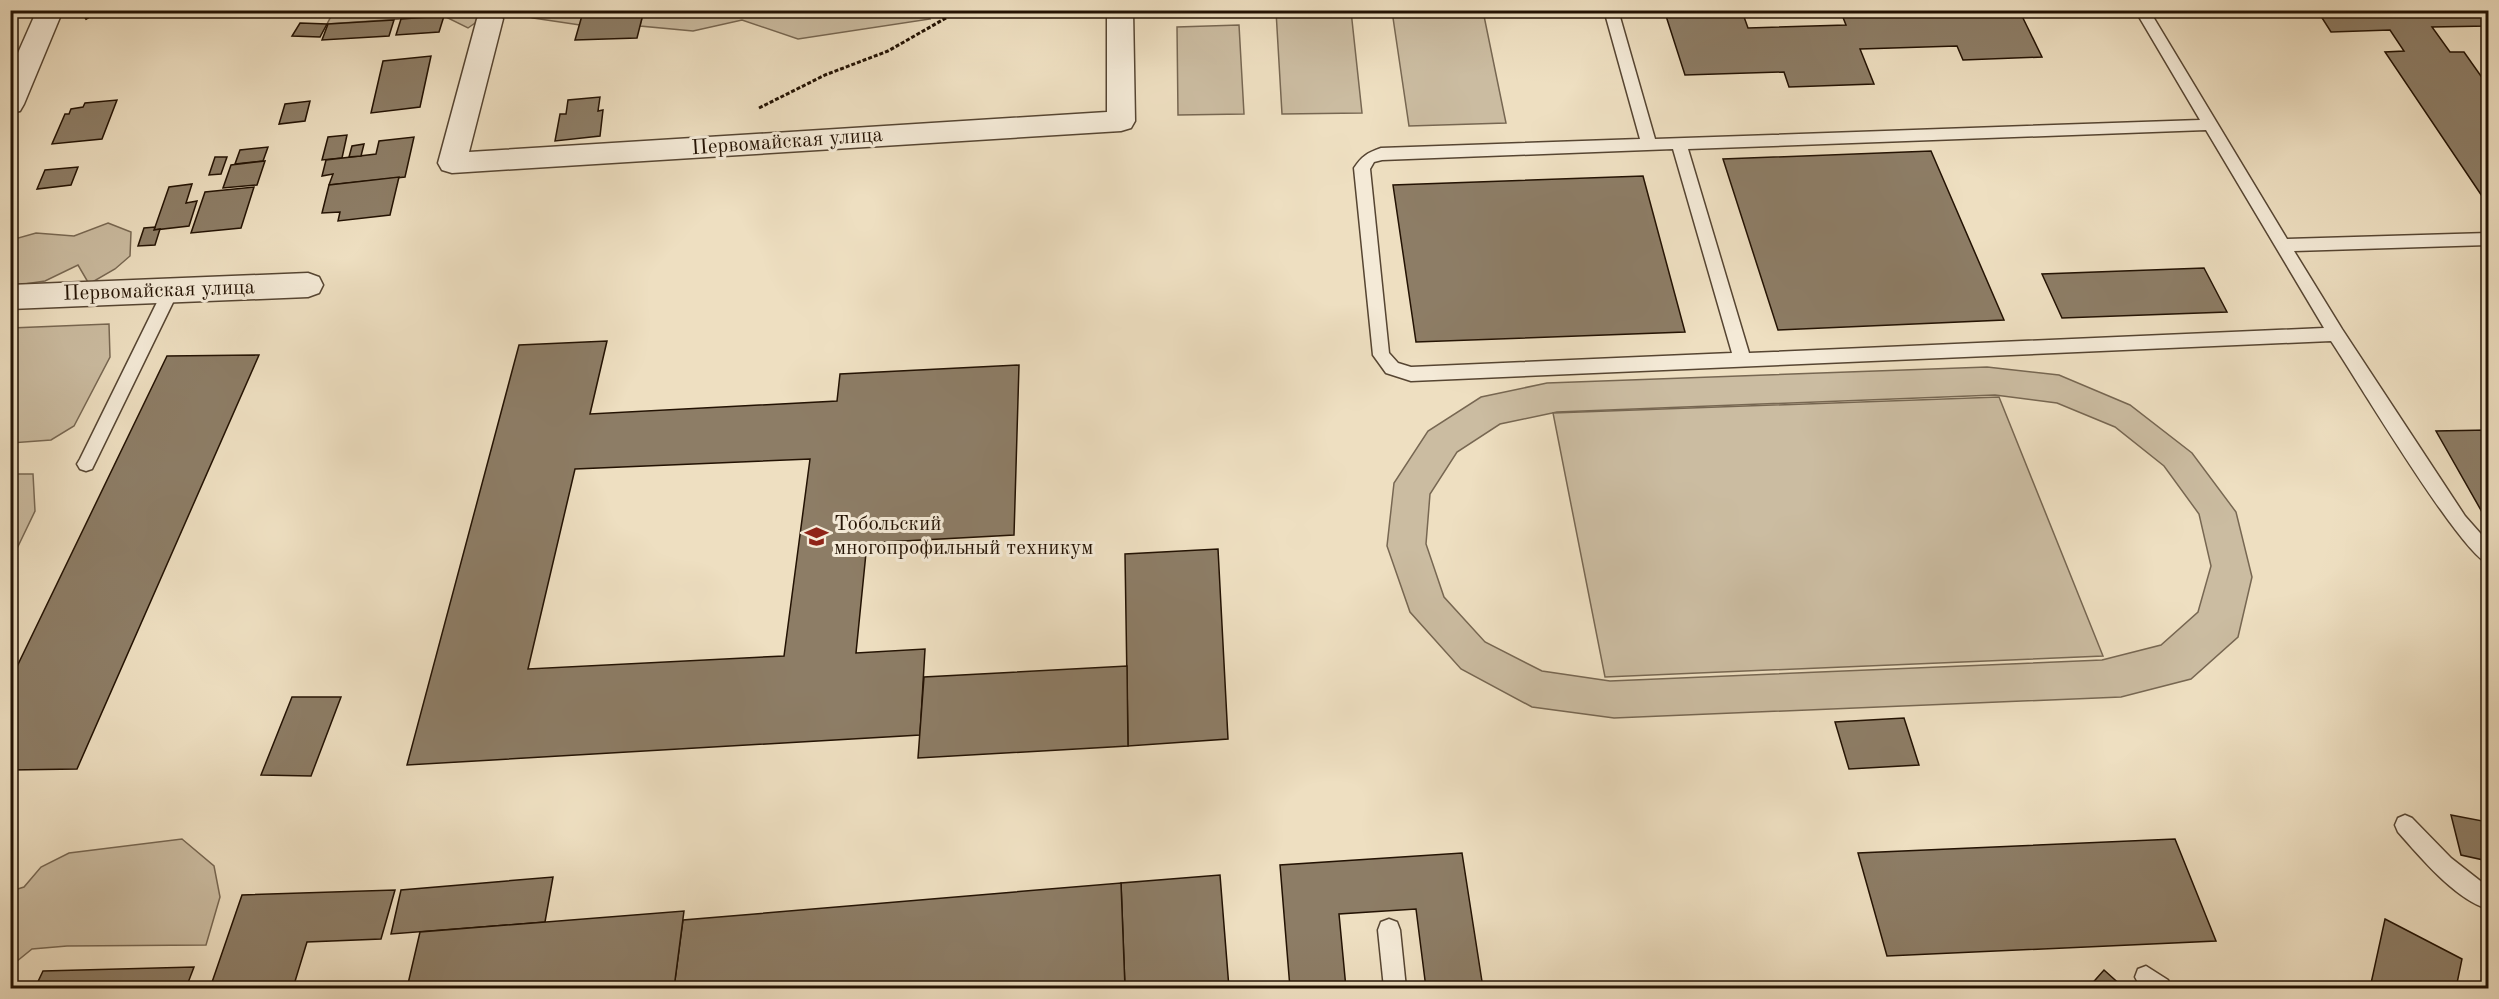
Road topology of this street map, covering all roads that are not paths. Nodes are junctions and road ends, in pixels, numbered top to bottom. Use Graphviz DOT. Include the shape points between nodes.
graph roads {
  1 [pos="50,10"];
  2 [pos="1120,10"];
  3 [pos="1611,10"];
  4 [pos="2142,10"];
  5 [pos="490,19"];
  6 [pos="12,95"];
  7 [pos="2210,125"];
  8 [pos="1679,145"];
  9 [pos="1649,146"];
  10 [pos="2488,239"];
  11 [pos="2283,245"];
  12 [pos="308,285"];
  13 [pos="171,290"];
  14 [pos="10,297"];
  15 [pos="2336,334"];
  16 [pos="1742,360"];
  17 [pos="86,464"];
  18 [pos="2488,555"];
  19 [pos="2405,825"];
  20 [pos="2488,899"];
  21 [pos="1389,930"];
  22 [pos="1395,988"];
  1 -- 6 [label="street"];
  2 -- 5 [label="street, Первомайская улица" via="1121,121 452,163"];
  3 -- 9 [label="lane"];
  4 -- 7 [label="lane"];
  7 -- 8 [label="lane"];
  7 -- 11 [label="lane"];
  8 -- 9 [label="lane"];
  8 -- 16 [label="lane"];
  9 -- 16 [label="lane" via="1381,154 1369,158 1362,168 1381,355 1392,368 1411,374"];
  10 -- 11 [label="lane"];
  11 -- 15 [label="lane"];
  12 -- 13 [label="street, Первомайская улица"];
  13 -- 14 [label="street, Первомайская улица"];
  13 -- 17 [label="lane"];
  15 -- 16 [label="lane"];
  15 -- 18 [label="lane" via="2459,522"];
  19 -- 20 [label="lane" via="2445,868"];
  21 -- 22 [label="lane"];
}
